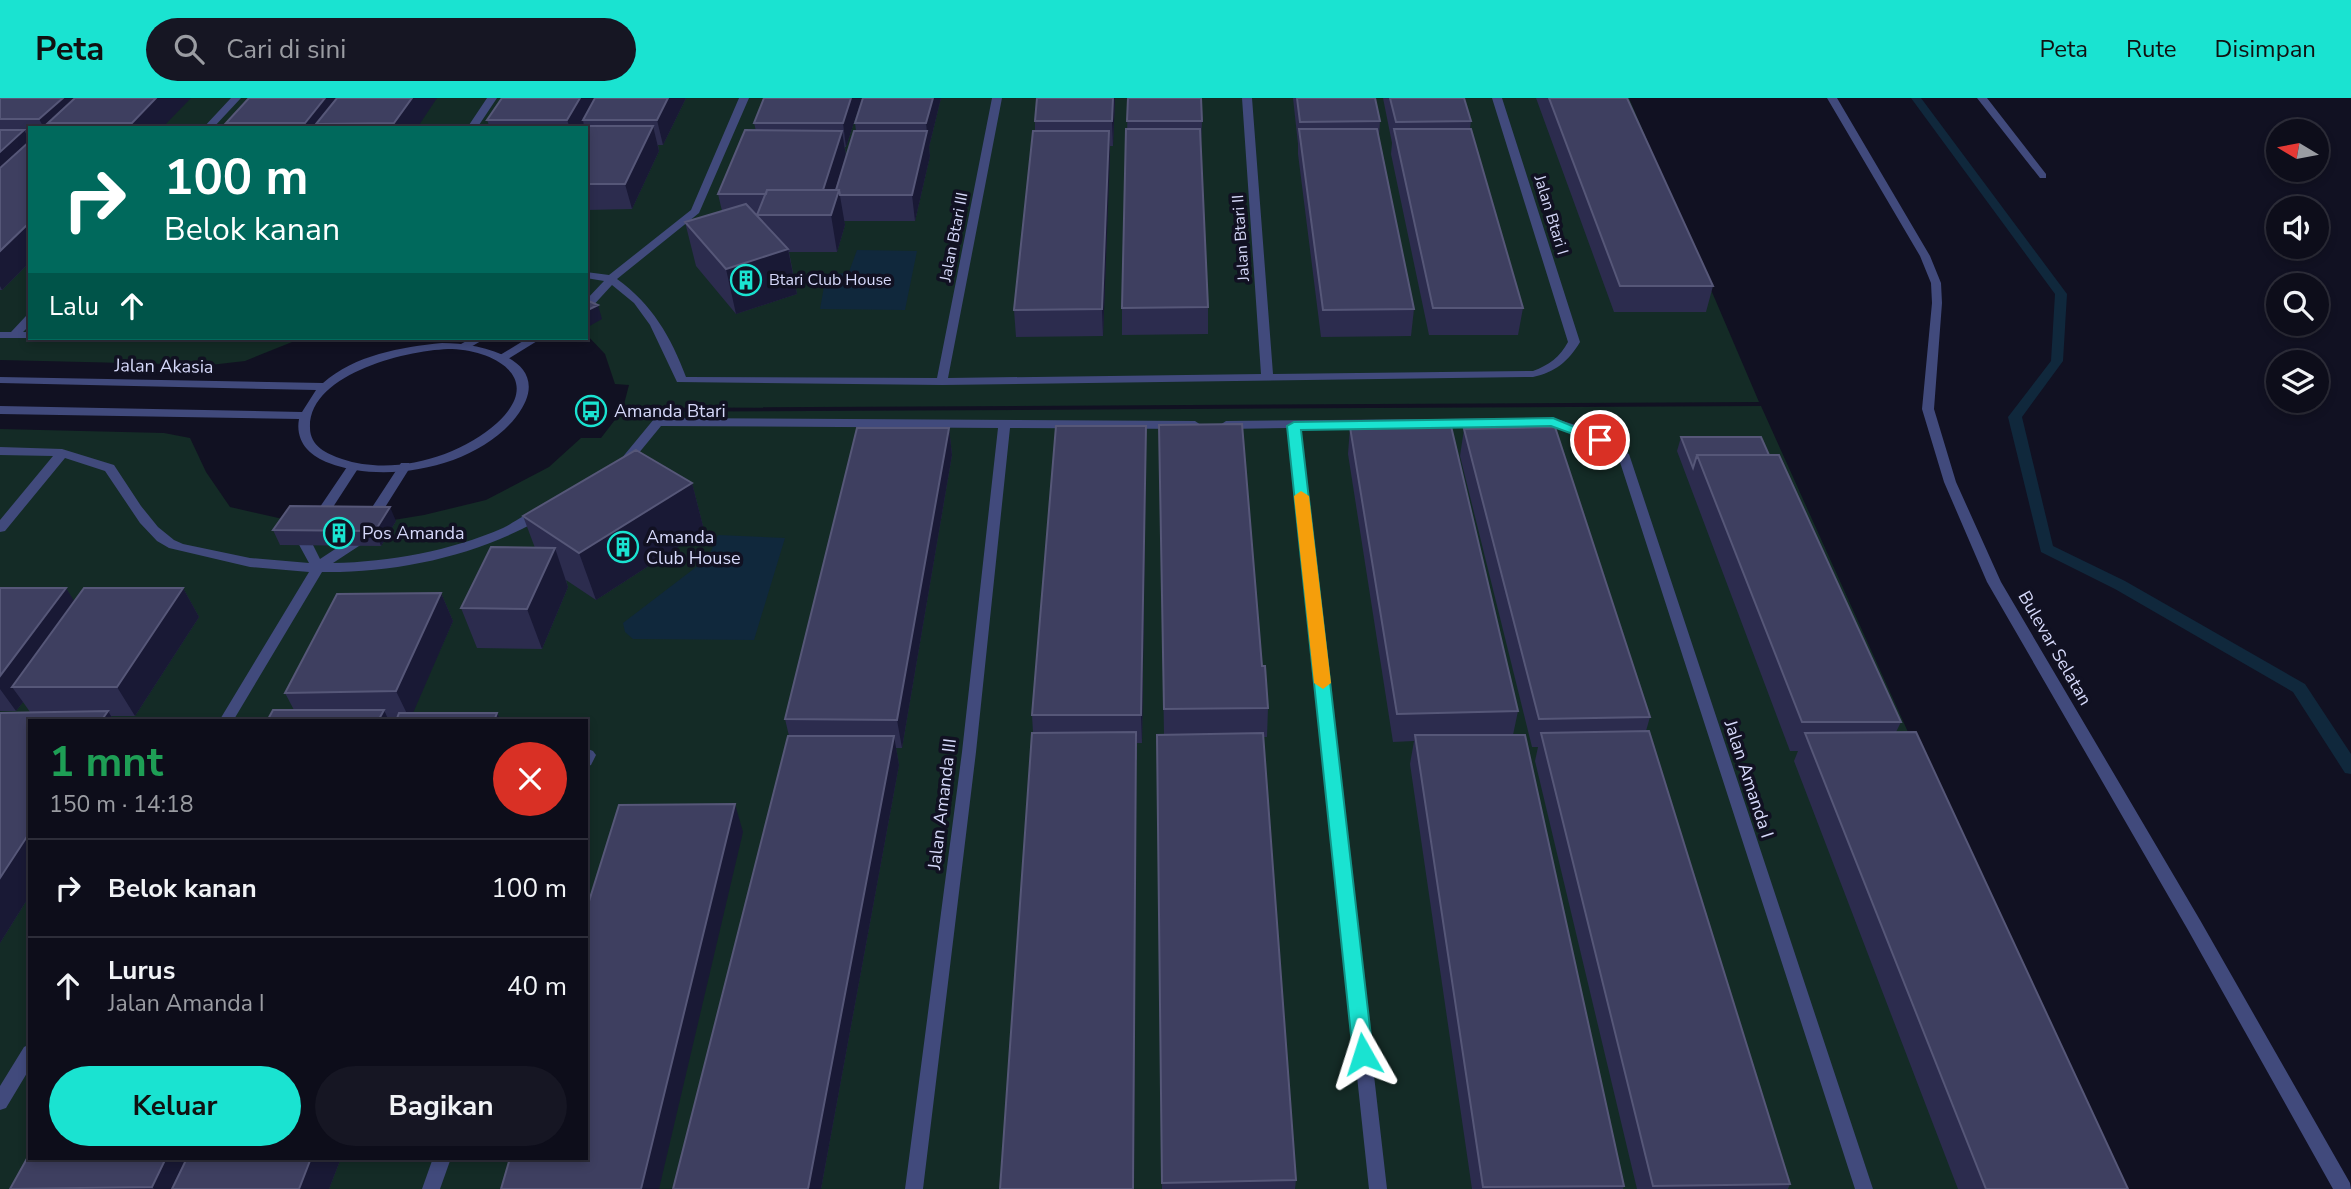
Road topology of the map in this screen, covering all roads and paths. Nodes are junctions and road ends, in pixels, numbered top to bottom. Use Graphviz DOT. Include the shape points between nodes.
graph roads {
  1 [pos="236,98"];
  2 [pos="492,98"];
  3 [pos="744,98"];
  4 [pos="997,98"];
  5 [pos="1247,98"];
  6 [pos="1496,98"];
  7 [pos="1832,98"];
  8 [pos="1982,98"];
  9 [pos="210,126"];
  10 [pos="473,126"];
  11 [pos="2043,176"];
  12 [pos="588,275"];
  13 [pos="611,279"];
  14 [pos="588,285"];
  15 [pos="588,305"];
  16 [pos="28,320"];
  17 [pos="0,335"];
  18 [pos="13,335"];
  19 [pos="28,335"];
  20 [pos="476,340"];
  21 [pos="533,340"];
  22 [pos="466,346"];
  23 [pos="504,357"];
  24 [pos="1267,375"];
  25 [pos="0,380"];
  26 [pos="942,382"];
  27 [pos="327,387"];
  28 [pos="0,410"];
  29 [pos="305,416"];
  30 [pos="1004,424"];
  31 [pos="1294,426"];
  32 [pos="0,451"];
  33 [pos="62,453"];
  34 [pos="405,466"];
  35 [pos="353,467"];
  36 [pos="610,474"];
  37 [pos="555,506"];
  38 [pos="0,528"];
  39 [pos="318,567"];
  40 [pos="227,719"];
  41 [pos="28,1055"];
  42 [pos="0,1102"];
  43 [pos="441,1160"];
  44 [pos="431,1189"];
  45 [pos="914,1189"];
  46 [pos="1378,1189"];
  47 [pos="1864,1189"];
  48 [pos="2343,1189"];
  1 -- 9 [label="street"];
  2 -- 10 [label="street"];
  3 -- 13 [label="street" via="695,211"];
  4 -- 26 [label="street, Jalan Btari III"];
  5 -- 24 [label="street, Jalan Btari II"];
  6 -- 24 [label="street, Jalan Btari I" via="1574,342 1567,357 1533,374"];
  7 -- 48 [label="street, Bulevar Selatan" via="1925,256 1936,283 1928,409 1950,482 1994,582"];
  8 -- 11 [label="street"];
  12 -- 13 [label="street"];
  13 -- 14 [label="street"];
  13 -- 15 [label="street"];
  13 -- 26 [label="street" via="647,309 668,344 681,380"];
  16 -- 18 [label="street"];
  17 -- 18 [label="street"];
  18 -- 19 [label="street"];
  20 -- 22 [label="street"];
  21 -- 23 [label="street"];
  22 -- 23 [label="street"];
  22 -- 27 [label="street" via="442,345 391,354 345,373"];
  23 -- 34 [label="street" via="515,367 522,387 515,409 502,424 460,450"];
  24 -- 26 [label="street"];
  25 -- 27 [label="street, Jalan Akasia"];
  27 -- 29 [label="street"];
  28 -- 29 [label="street"];
  29 -- 35 [label="street" via="307,442 318,453"];
  30 -- 31 [label="street"];
  30 -- 36 [label="street" via="658,422 621,468"];
  30 -- 45 [label="street, Jalan Amanda III" via="969,752"];
  31 -- 46 [label="street"];
  31 -- 47 [label="street, Jalan Amanda I" via="1553,422 1623,454"];
  32 -- 33 [label="street"];
  33 -- 38 [label="street"];
  33 -- 39 [label="street" via="110,468 127,499 168,543 247,564"];
  34 -- 35 [label="street"];
  34 -- 39 [label="street" via="357,541"];
  35 -- 39 [label="street" via="304,541"];
  37 -- 39 [label="street" via="456,549 363,568"];
  39 -- 40 [label="street"];
  41 -- 42 [label="street"];
  43 -- 44 [label="street"];
}
